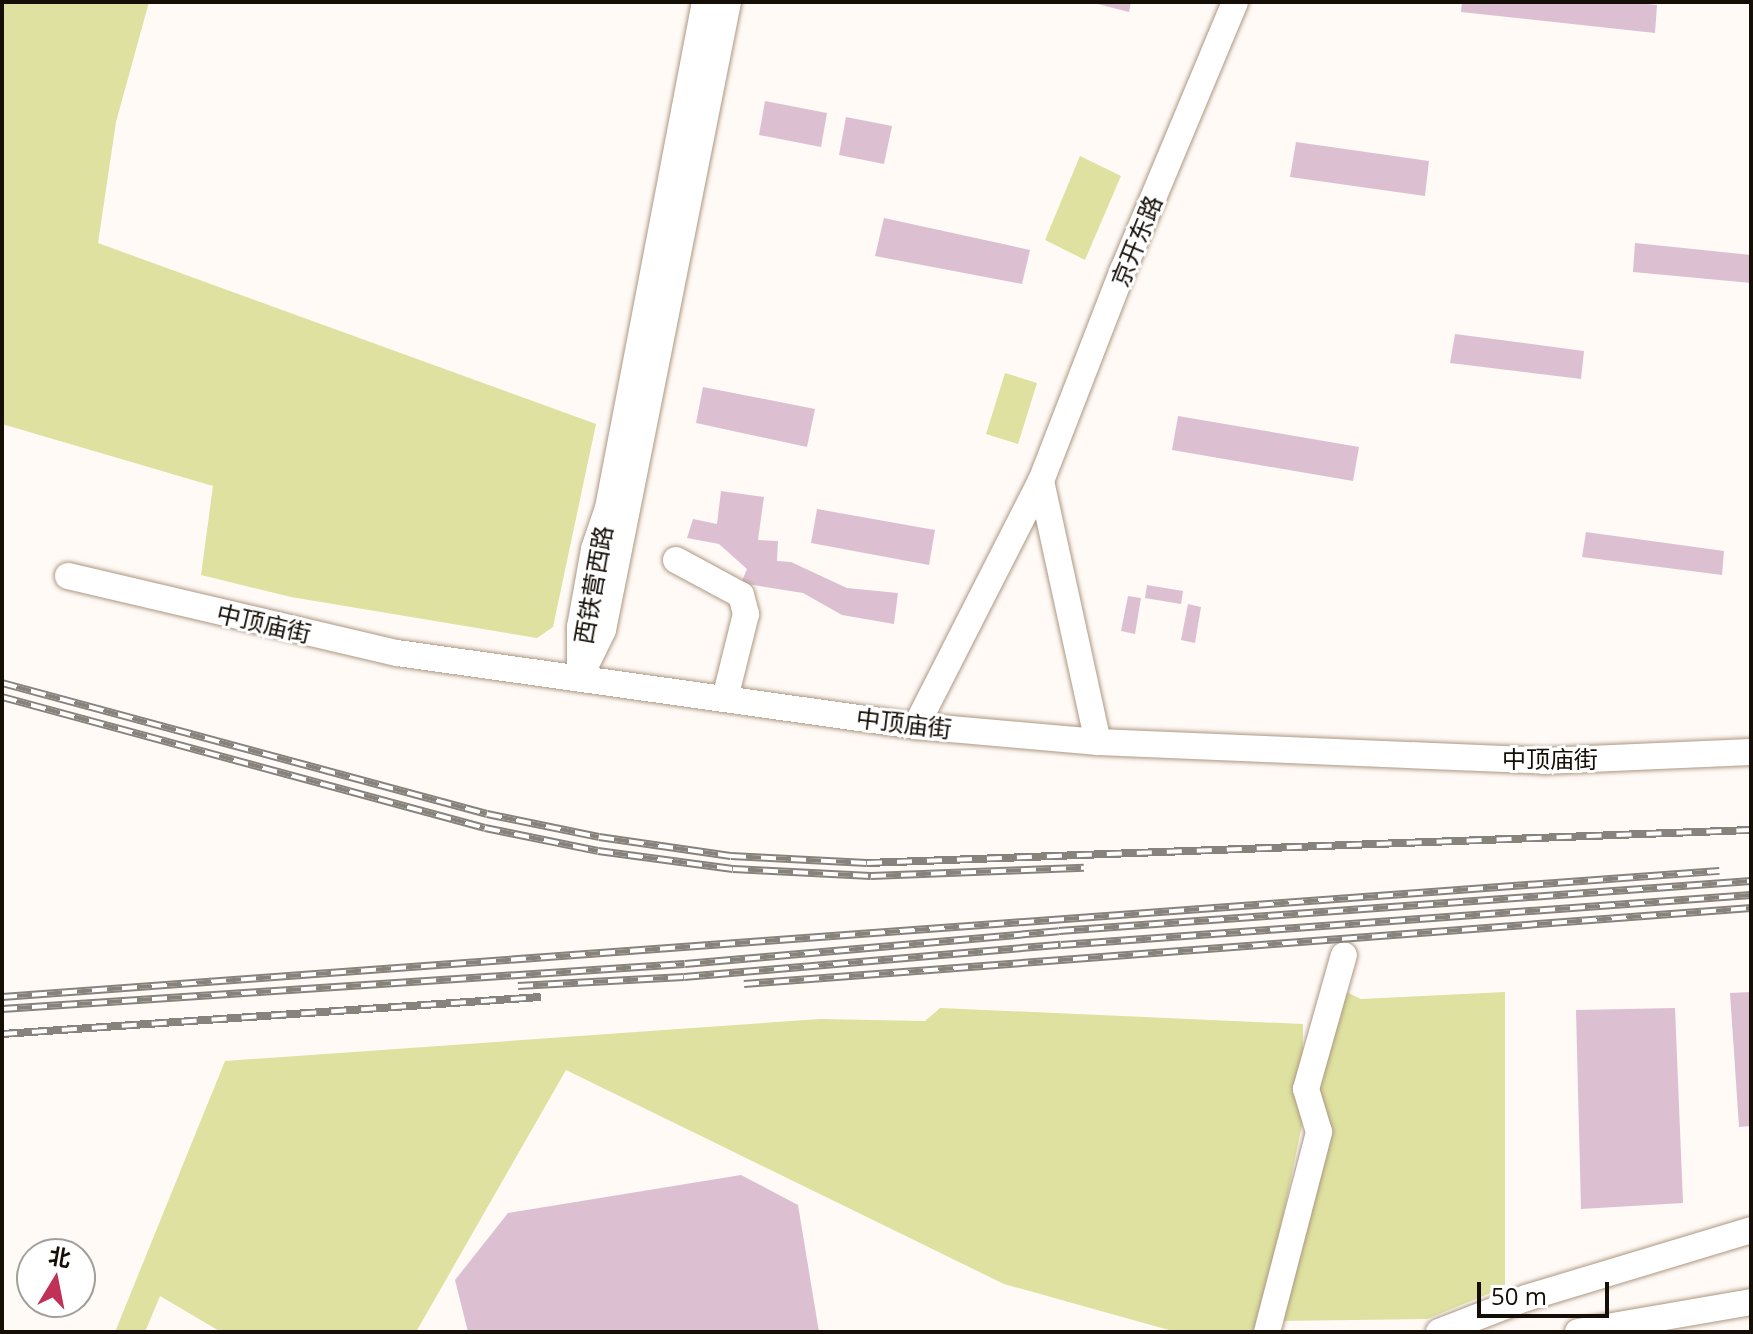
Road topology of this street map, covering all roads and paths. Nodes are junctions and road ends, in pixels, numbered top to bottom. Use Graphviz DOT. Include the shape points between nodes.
graph roads {
  1 [pos="705,2"];
  2 [pos="728,2"];
  3 [pos="1235,2"];
  4 [pos="1041,481"];
  5 [pos="676,560"];
  6 [pos="68,576"];
  7 [pos="580,677"];
  8 [pos="725,698"];
  9 [pos="916,726"];
  10 [pos="1098,742"];
  11 [pos="1751,752"];
  12 [pos="1344,955"];
  13 [pos="1751,1230"];
  14 [pos="1751,1302"];
  15 [pos="1267,1332"];
  16 [pos="1439,1332"];
  17 [pos="1578,1332"];
  1 -- 7 [label="street, 西铁营西路" via="608,508 587,588"];
  2 -- 7 [label="street, 西铁营西路" via="603,630"];
  3 -- 4 [label="street, 京开东路"];
  4 -- 9 [label="street"];
  4 -- 10 [label="street"];
  5 -- 8 [label="street" via="741,595 746,614"];
  6 -- 7 [label="street, 中顶庙街" via="397,653"];
  7 -- 8 [label="street, 中顶庙街"];
  8 -- 9 [label="street, 中顶庙街"];
  9 -- 10 [label="street, 中顶庙街"];
  10 -- 11 [label="street, 中顶庙街" via="1543,761"];
  12 -- 15 [label="street" via="1306,1089 1319,1132"];
  13 -- 16 [label="street" via="1526,1298"];
  14 -- 17 [label="street"];
}
